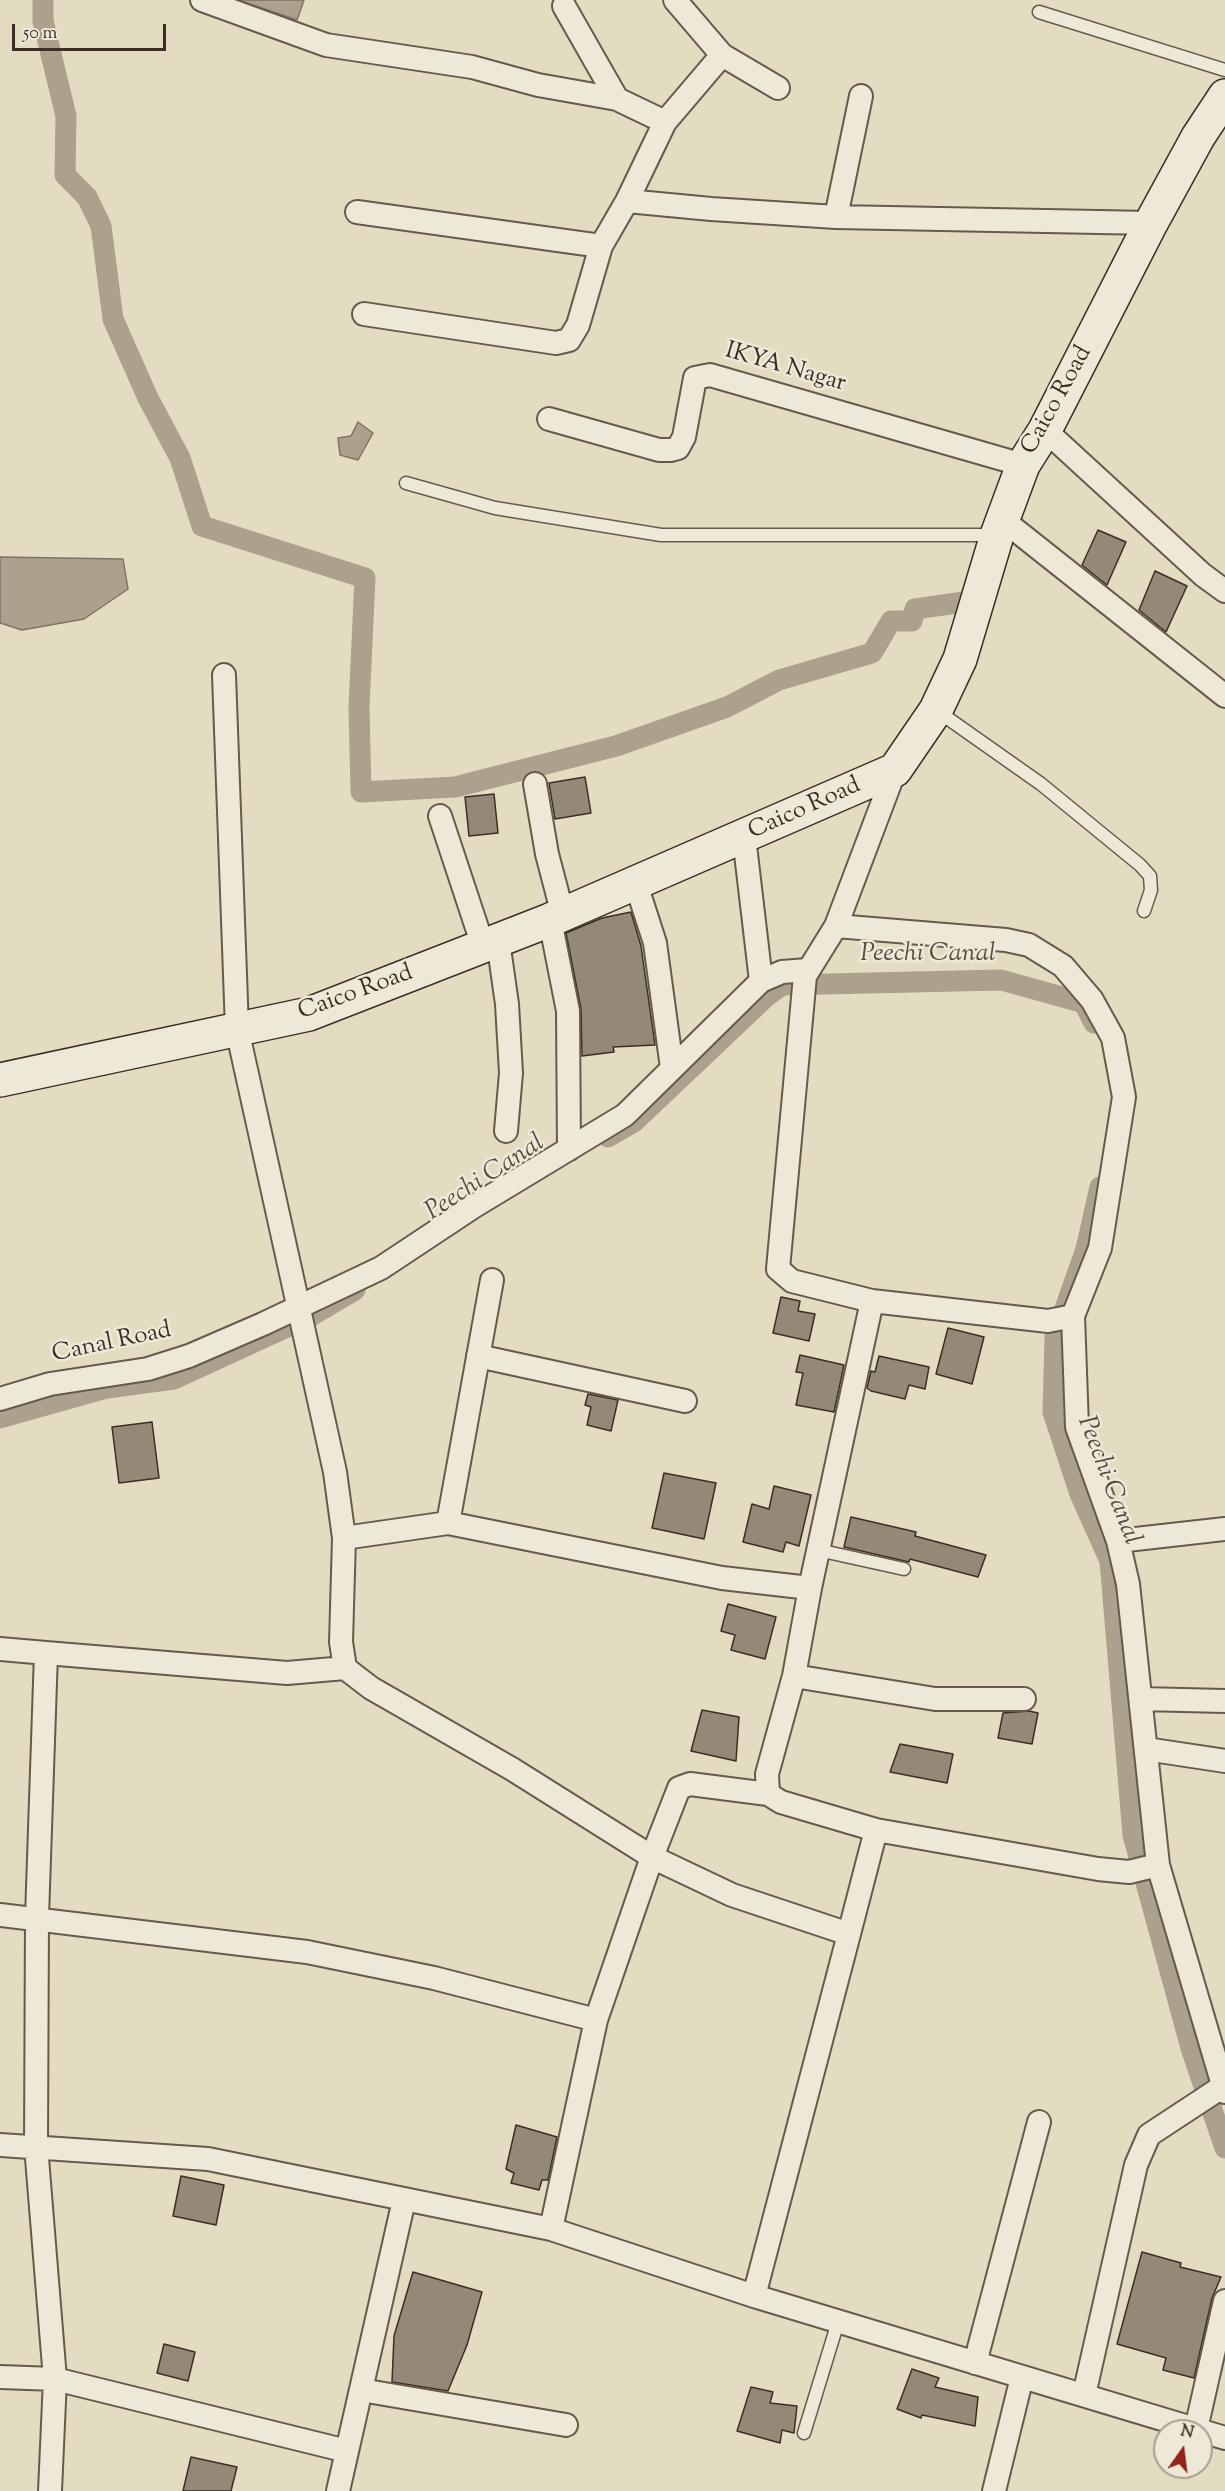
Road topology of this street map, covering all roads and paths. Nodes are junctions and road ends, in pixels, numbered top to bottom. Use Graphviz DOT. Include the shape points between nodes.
graph roads {
  1 [pos="202,0"];
  2 [pos="675,0"];
  3 [pos="564,6"];
  4 [pos="1039,12"];
  5 [pos="722,55"];
  6 [pos="1225,70"];
  7 [pos="778,88"];
  8 [pos="861,96"];
  9 [pos="1225,96"];
  10 [pos="617,99"];
  11 [pos="665,122"];
  12 [pos="627,201"];
  13 [pos="357,212"];
  14 [pos="836,217"];
  15 [pos="1151,223"];
  16 [pos="601,246"];
  17 [pos="363,314"];
  18 [pos="549,419"];
  19 [pos="1045,430"];
  20 [pos="1023,465"];
  21 [pos="406,483"];
  22 [pos="1000,527"];
  23 [pos="1225,591"];
  24 [pos="224,675"];
  25 [pos="1225,696"];
  26 [pos="936,710"];
  27 [pos="895,770"];
  28 [pos="536,784"];
  29 [pos="440,816"];
  30 [pos="744,837"];
  31 [pos="636,884"];
  32 [pos="1144,911"];
  33 [pos="556,918"];
  34 [pos="836,926"];
  35 [pos="490,943"];
  36 [pos="761,981"];
  37 [pos="805,981"];
  38 [pos="237,1029"];
  39 [pos="672,1068"];
  40 [pos="0,1080"];
  41 [pos="506,1131"];
  42 [pos="569,1149"];
  43 [pos="492,1280"];
  44 [pos="872,1301"];
  45 [pos="1072,1316"];
  46 [pos="300,1319"];
  47 [pos="478,1356"];
  48 [pos="0,1399"];
  49 [pos="685,1401"];
  50 [pos="448,1523"];
  51 [pos="1225,1528"];
  52 [pos="344,1538"];
  53 [pos="1118,1541"];
  54 [pos="818,1550"];
  55 [pos="904,1569"];
  56 [pos="810,1588"];
  57 [pos="0,1649"];
  58 [pos="46,1653"];
  59 [pos="345,1668"];
  60 [pos="794,1676"];
  61 [pos="1024,1699"];
  62 [pos="1141,1699"];
  63 [pos="1225,1701"];
  64 [pos="1146,1749"];
  65 [pos="1225,1761"];
  66 [pos="768,1794"];
  67 [pos="876,1830"];
  68 [pos="652,1857"];
  69 [pos="1146,1868"];
  70 [pos="0,1914"];
  71 [pos="36,1917"];
  72 [pos="849,1934"];
  73 [pos="596,2020"];
  74 [pos="1224,2087"];
  75 [pos="1039,2122"];
  76 [pos="0,2145"];
  77 [pos="36,2146"];
  78 [pos="404,2200"];
  79 [pos="551,2229"];
  80 [pos="754,2296"];
  81 [pos="1225,2301"];
  82 [pos="838,2322"];
  83 [pos="975,2362"];
  84 [pos="0,2377"];
  85 [pos="1022,2377"];
  86 [pos="56,2379"];
  87 [pos="360,2390"];
  88 [pos="1084,2395"];
  89 [pos="1163,2419"];
  90 [pos="1198,2419"];
  91 [pos="566,2425"];
  92 [pos="804,2433"];
  93 [pos="346,2451"];
  94 [pos="50,2491"];
  95 [pos="338,2491"];
  96 [pos="994,2491"];
  1 -- 10 [label="street" via="326,45 472,67 538,85"];
  2 -- 5 [label="street"];
  3 -- 10 [label="street"];
  4 -- 6 [label="lane"];
  5 -- 7 [label="street"];
  5 -- 11 [label="street"];
  8 -- 14 [label="street"];
  9 -- 15 [label="street, Caico Road"];
  10 -- 11 [label="street"];
  11 -- 12 [label="street"];
  12 -- 14 [label="street"];
  12 -- 16 [label="street"];
  13 -- 16 [label="street"];
  14 -- 15 [label="street"];
  15 -- 19 [label="street, Caico Road"];
  16 -- 17 [label="street" via="579,325 569,339 556,343"];
  18 -- 20 [label="street, IKYA Nagar" via="671,450 678,448 684,436 695,378 710,375"];
  19 -- 20 [label="street, Caico Road"];
  19 -- 23 [label="street"];
  20 -- 22 [label="street, Caico Road"];
  21 -- 22 [label="lane" via="495,508 661,535"];
  22 -- 25 [label="street"];
  22 -- 26 [label="street, Caico Road" via="960,659"];
  24 -- 38 [label="street"];
  26 -- 27 [label="street, Caico Road"];
  26 -- 32 [label="lane" via="1041,783 1140,865 1150,876 1151,890"];
  27 -- 30 [label="street, Caico Road"];
  27 -- 34 [label="street"];
  28 -- 33 [label="street"];
  29 -- 35 [label="street"];
  30 -- 31 [label="street, Caico Road"];
  30 -- 36 [label="street"];
  31 -- 33 [label="street, Caico Road"];
  31 -- 39 [label="street" via="655,943"];
  33 -- 35 [label="street, Caico Road"];
  33 -- 42 [label="street" via="568,1011"];
  34 -- 37 [label="street"];
  34 -- 45 [label="street" via="1029,945 1063,966 1092,1000 1113,1038 1124,1097 1100,1248"];
  35 -- 38 [label="street, Caico Road" via="309,1014"];
  35 -- 41 [label="street" via="507,1004 511,1073"];
  36 -- 37 [label="street" via="782,972"];
  36 -- 39 [label="street, Canal Road"];
  37 -- 44 [label="street" via="778,1269 792,1281"];
  38 -- 40 [label="street, Caico Road"];
  38 -- 46 [label="street"];
  39 -- 42 [label="street, Canal Road" via="625,1115"];
  42 -- 46 [label="street, Canal Road"];
  43 -- 47 [label="street"];
  44 -- 45 [label="street" via="1048,1322"];
  44 -- 54 [label="street"];
  45 -- 53 [label="street" via="1077,1427"];
  46 -- 48 [label="street, Canal Road" via="148,1369 50,1384"];
  46 -- 52 [label="street" via="335,1472"];
  47 -- 49 [label="street"];
  47 -- 50 [label="street"];
  50 -- 52 [label="street"];
  50 -- 56 [label="street" via="722,1578"];
  51 -- 53 [label="street"];
  52 -- 59 [label="street" via="340,1642"];
  53 -- 62 [label="street" via="1128,1584"];
  54 -- 55 [label="lane"];
  54 -- 56 [label="street"];
  56 -- 60 [label="street"];
  57 -- 58 [label="street"];
  58 -- 59 [label="street" via="288,1673"];
  58 -- 71 [label="street"];
  59 -- 68 [label="street" via="371,1688 512,1769"];
  60 -- 61 [label="street" via="934,1699"];
  60 -- 66 [label="street" via="767,1774"];
  62 -- 63 [label="street"];
  62 -- 64 [label="street"];
  64 -- 65 [label="street"];
  64 -- 69 [label="street"];
  66 -- 67 [label="street" via="781,1802"];
  66 -- 68 [label="street" via="690,1784 679,1788"];
  67 -- 69 [label="street" via="1086,1867"];
  67 -- 72 [label="street"];
  68 -- 72 [label="street" via="732,1895"];
  68 -- 73 [label="street"];
  69 -- 74 [label="street"];
  70 -- 71 [label="street"];
  71 -- 73 [label="street" via="307,1952 434,1978"];
  71 -- 77 [label="street"];
  72 -- 80 [label="street"];
  73 -- 79 [label="street"];
  74 -- 88 [label="street" via="1149,2135 1136,2165"];
  75 -- 83 [label="street"];
  76 -- 77 [label="street"];
  77 -- 78 [label="street" via="208,2159"];
  77 -- 86 [label="street"];
  78 -- 79 [label="street"];
  78 -- 87 [label="street"];
  79 -- 80 [label="street"];
  80 -- 82 [label="street"];
  81 -- 90 [label="street"];
  82 -- 83 [label="street"];
  82 -- 92 [label="lane"];
  83 -- 85 [label="street"];
  84 -- 86 [label="street"];
  85 -- 88 [label="street"];
  85 -- 96 [label="street"];
  86 -- 93 [label="street"];
  86 -- 94 [label="street"];
  87 -- 91 [label="street"];
  87 -- 93 [label="street"];
  88 -- 89 [label="street"];
  93 -- 95 [label="street"];
}
